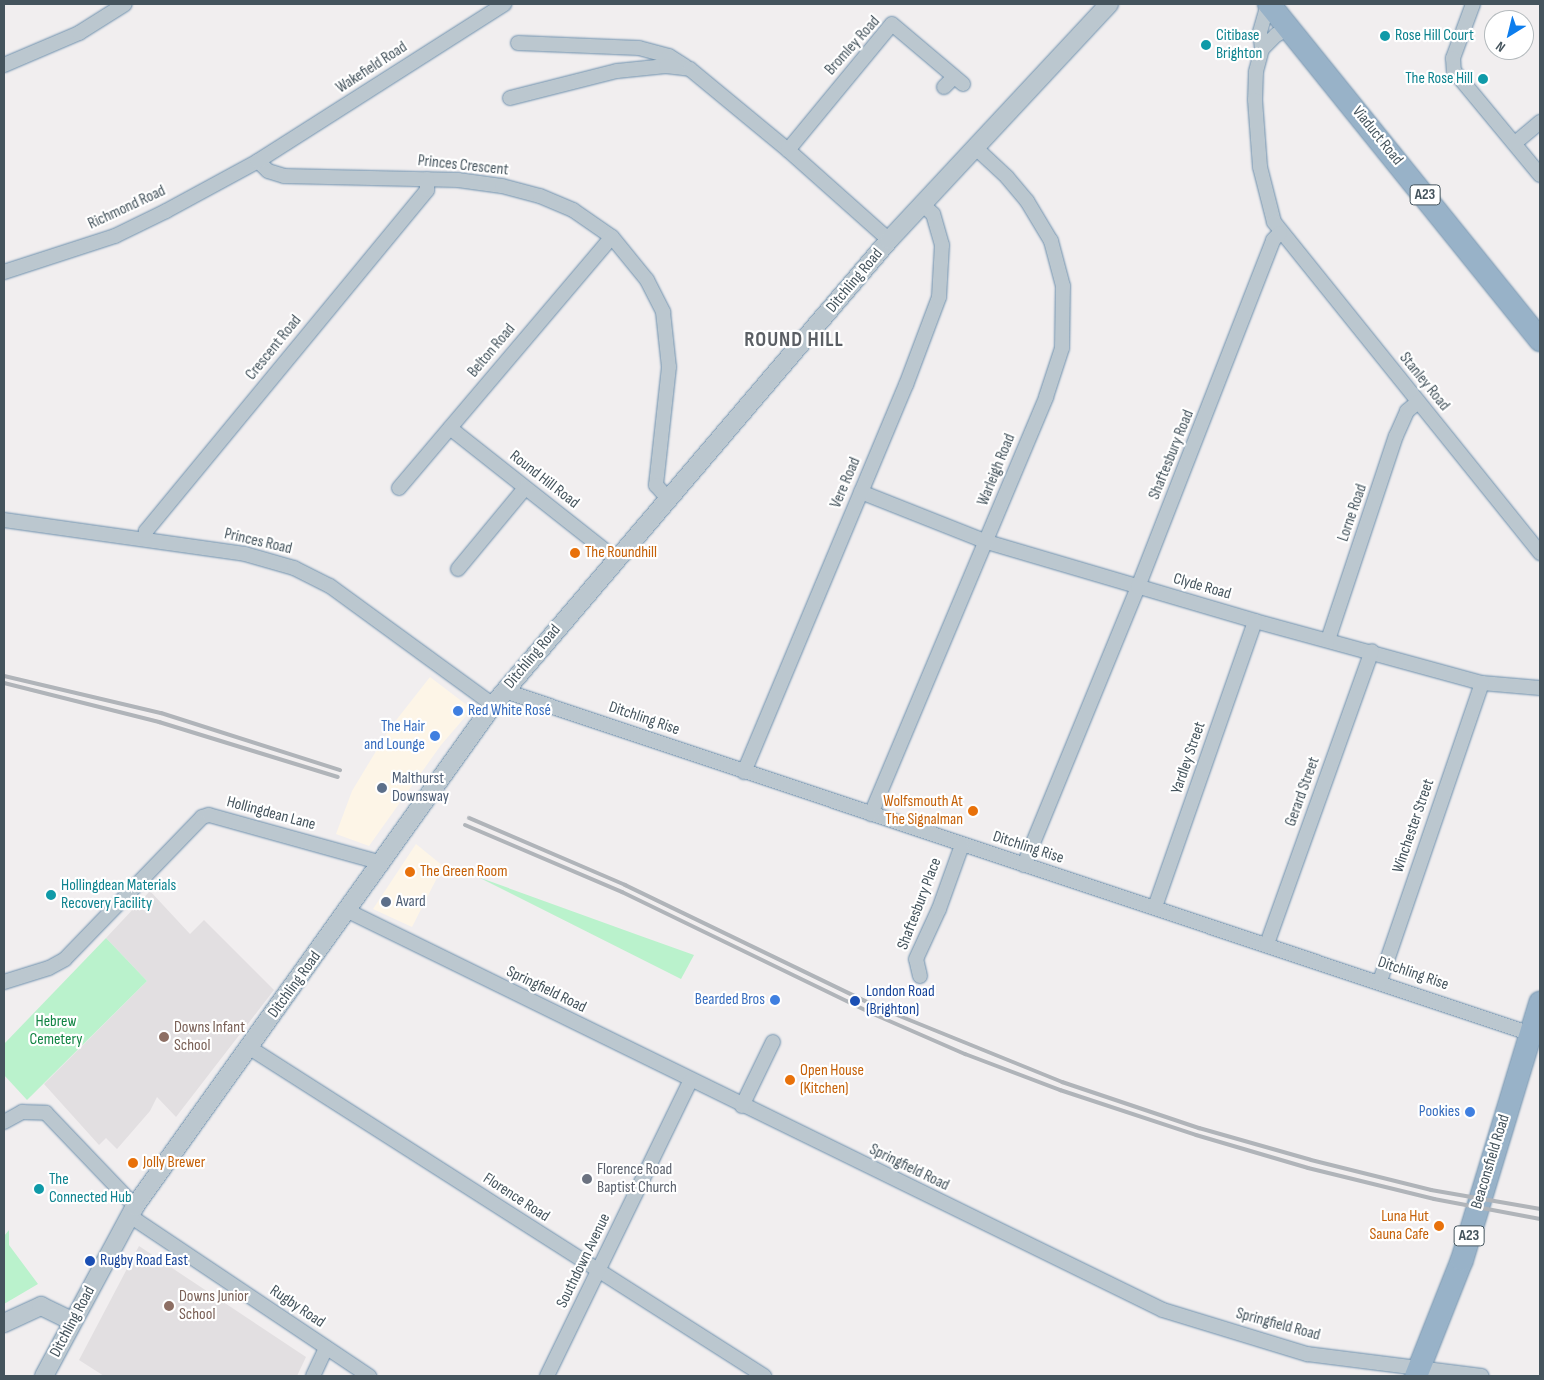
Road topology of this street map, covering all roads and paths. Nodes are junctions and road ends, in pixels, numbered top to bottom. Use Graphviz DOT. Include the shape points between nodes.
graph roads {
  1 [pos="125,4"];
  2 [pos="504,4"];
  3 [pos="1108,4"];
  4 [pos="1269,4"];
  5 [pos="1473,4"];
  6 [pos="1289,28"];
  7 [pos="518,42"];
  8 [pos="1262,49"];
  9 [pos="4,65"];
  10 [pos="690,69"];
  11 [pos="944,87"];
  12 [pos="510,98"];
  13 [pos="1540,122"];
  14 [pos="1515,143"];
  15 [pos="977,149"];
  16 [pos="788,150"];
  17 [pos="258,161"];
  18 [pos="1540,175"];
  19 [pos="427,179"];
  20 [pos="923,205"];
  21 [pos="1280,233"];
  22 [pos="612,237"];
  23 [pos="889,240"];
  24 [pos="4,272"];
  25 [pos="1540,340"];
  26 [pos="1418,402"];
  27 [pos="450,428"];
  28 [pos="399,488"];
  29 [pos="525,488"];
  30 [pos="861,492"];
  31 [pos="668,499"];
  32 [pos="4,520"];
  33 [pos="145,539"];
  34 [pos="987,542"];
  35 [pos="1540,553"];
  36 [pos="617,560"];
  37 [pos="458,569"];
  38 [pos="1138,587"];
  39 [pos="1255,621"];
  40 [pos="1328,640"];
  41 [pos="1372,651"];
  42 [pos="1482,683"];
  43 [pos="1540,688"];
  44 [pos="505,691"];
  45 [pos="493,705"];
  46 [pos="744,772"];
  47 [pos="871,814"];
  48 [pos="962,845"];
  49 [pos="382,863"];
  50 [pos="1024,865"];
  51 [pos="1155,907"];
  52 [pos="348,912"];
  53 [pos="1267,944"];
  54 [pos="920,976"];
  55 [pos="1380,981"];
  56 [pos="4,982"];
  57 [pos="1540,1003"];
  58 [pos="1535,1035"];
  59 [pos="774,1042"];
  60 [pos="250,1048"];
  61 [pos="690,1081"];
  62 [pos="742,1106"];
  63 [pos="4,1122"];
  64 [pos="132,1211"];
  65 [pos="598,1271"];
  66 [pos="72,1321"];
  67 [pos="4,1323"];
  68 [pos="326,1348"];
  69 [pos="1418,1372"];
  70 [pos="44,1376"];
  71 [pos="313,1376"];
  72 [pos="369,1376"];
  73 [pos="548,1376"];
  74 [pos="764,1376"];
  75 [pos="1482,1376"];
  1 -- 9 [label="street" via="79,32"];
  2 -- 17 [label="street, Wakefield Road"];
  3 -- 15 [label="street, Ditchling Road"];
  4 -- 6 [label="highway, Viaduct Road / A23"];
  4 -- 8 [label="street" via="1260,32"];
  5 -- 14 [label="street" via="1453,58 1454,71"];
  6 -- 8 [label="street" via="1276,34"];
  6 -- 25 [label="highway, Viaduct Road / A23"];
  7 -- 10 [label="street" via="639,48 669,56"];
  8 -- 21 [label="street" via="1256,72 1255,100 1260,167 1270,211"];
  10 -- 12 [label="street" via="666,66 617,71"];
  10 -- 16 [label="street"];
  11 -- 16 [label="street, Bromley Road" via="958,80 892,24"];
  13 -- 14 [label="street"];
  14 -- 18 [label="street"];
  15 -- 20 [label="street, Ditchling Road"];
  15 -- 34 [label="street, Warleigh Road" via="1008,177 1037,214 1056,255 1063,286 1062,348 1046,397"];
  16 -- 23 [label="street"];
  17 -- 19 [label="street, Princes Crescent" via="268,171 284,176"];
  17 -- 24 [label="street, Richmond Road" via="115,236"];
  19 -- 22 [label="street, Princes Crescent" via="481,182 540,196 573,210"];
  19 -- 33 [label="street, Crescent Road" via="427,190 146,531"];
  20 -- 23 [label="street, Ditchling Road"];
  20 -- 30 [label="street, Vere Road" via="933,214 939,229 942,284 906,385"];
  21 -- 26 [label="street, Stanley Road"];
  21 -- 38 [label="street, Shaftesbury Road" via="1273,240"];
  22 -- 27 [label="street, Belton Road"];
  22 -- 31 [label="street, Princes Crescent" via="647,280 663,312 669,367 656,485"];
  23 -- 31 [label="street, Ditchling Road"];
  26 -- 35 [label="street, Stanley Road"];
  26 -- 40 [label="street, Lorne Road" via="1407,411 1396,436"];
  27 -- 28 [label="street, Belton Road"];
  27 -- 29 [label="street, Round Hill Road"];
  29 -- 36 [label="street, Round Hill Road"];
  29 -- 37 [label="street"];
  30 -- 34 [label="street, Clyde Road"];
  30 -- 46 [label="street, Vere Road"];
  31 -- 36 [label="street, Ditchling Road"];
  32 -- 33 [label="street, Princes Road"];
  33 -- 45 [label="street, Princes Road" via="257,557 310,575 381,621"];
  34 -- 38 [label="street, Clyde Road"];
  34 -- 47 [label="street, Warleigh Road"];
  36 -- 44 [label="street, Ditchling Road"];
  38 -- 39 [label="street, Clyde Road"];
  38 -- 50 [label="street, Shaftesbury Road"];
  39 -- 40 [label="street, Clyde Road"];
  39 -- 51 [label="street, Yardley Street"];
  40 -- 41 [label="street, Clyde Road"];
  41 -- 42 [label="street, Clyde Road"];
  41 -- 53 [label="street, Gerard Street"];
  42 -- 43 [label="street, Clyde Road"];
  42 -- 55 [label="street, Winchester Street"];
  44 -- 45 [label="street, Ditchling Road"];
  44 -- 46 [label="street, Ditchling Rise"];
  45 -- 49 [label="street, Ditchling Road"];
  46 -- 47 [label="street, Ditchling Rise"];
  47 -- 48 [label="street, Ditchling Rise"];
  48 -- 50 [label="street, Ditchling Rise"];
  48 -- 54 [label="street, Shaftesbury Place" via="939,909 916,959"];
  49 -- 52 [label="street, Ditchling Road"];
  49 -- 56 [label="street, Hollingdean Lane" via="209,815 202,817 65,959"];
  50 -- 51 [label="street, Ditchling Rise"];
  51 -- 53 [label="street, Ditchling Rise"];
  52 -- 60 [label="street, Ditchling Road"];
  52 -- 61 [label="street, Springfield Road"];
  53 -- 55 [label="street, Ditchling Rise"];
  55 -- 58 [label="street, Ditchling Rise"];
  57 -- 58 [label="highway, Beaconsfield Road / A23"];
  58 -- 69 [label="highway, Beaconsfield Road / A23" via="1462,1260"];
  59 -- 62 [label="street"];
  60 -- 64 [label="street, Ditchling Road"];
  60 -- 65 [label="street, Florence Road"];
  61 -- 62 [label="street, Springfield Road"];
  61 -- 65 [label="street, Southdown Avenue"];
  62 -- 69 [label="street, Springfield Road" via="1164,1310 1307,1354"];
  63 -- 64 [label="street, Rugby Road" via="22,1112 46,1113"];
  64 -- 66 [label="street, Ditchling Road"];
  64 -- 68 [label="street, Rugby Road"];
  65 -- 73 [label="street, Southdown Avenue"];
  65 -- 74 [label="street, Florence Road"];
  66 -- 67 [label="street" via="41,1306"];
  66 -- 70 [label="street, Ditchling Road"];
  68 -- 71 [label="street"];
  68 -- 72 [label="street, Rugby Road"];
  69 -- 75 [label="street, Springfield Road"];
}
